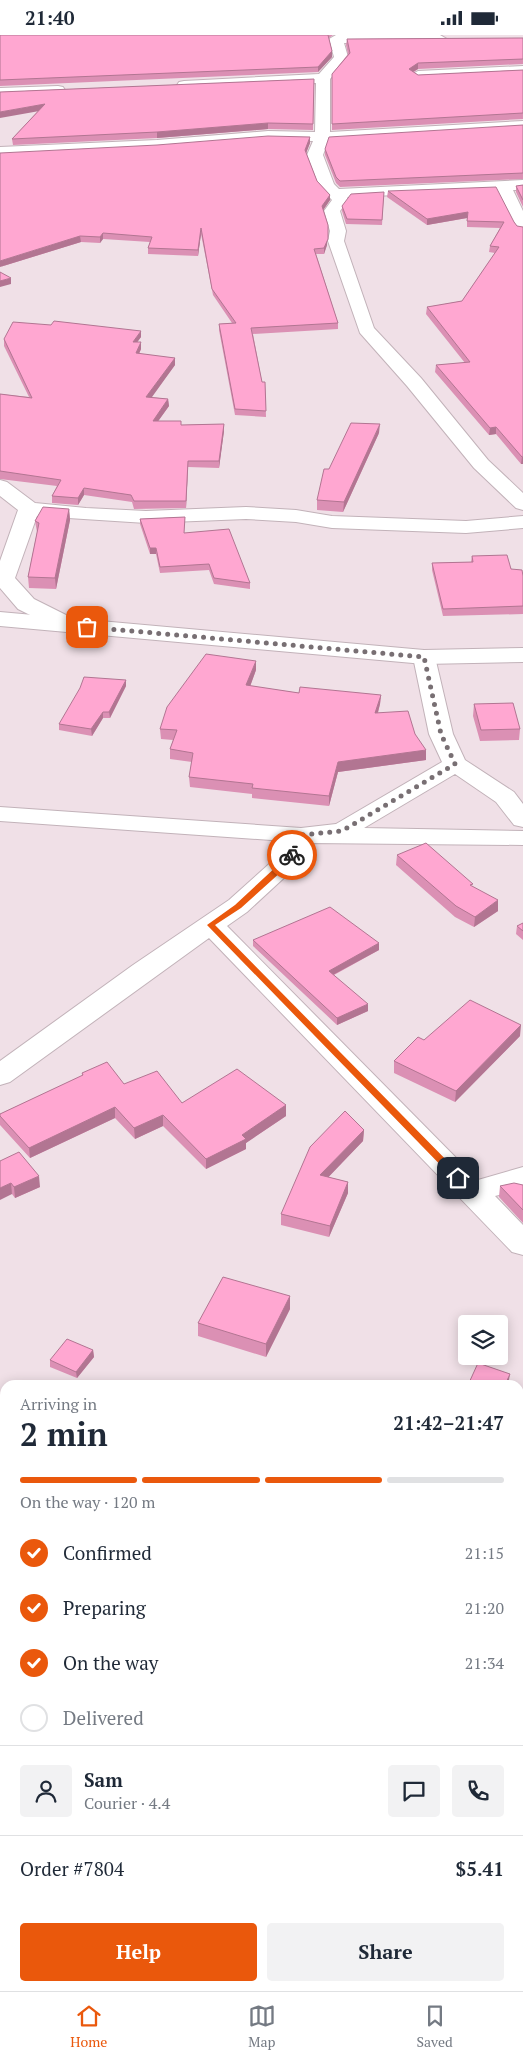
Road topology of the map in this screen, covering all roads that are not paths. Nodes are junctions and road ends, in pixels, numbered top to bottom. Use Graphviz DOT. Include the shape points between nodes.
graph roads {
  1 [pos="336,37"];
  2 [pos="451,39"];
  3 [pos="523,70"];
  4 [pos="418,75"];
  5 [pos="323,78"];
  6 [pos="173,86"];
  7 [pos="74,89"];
  8 [pos="0,92"];
  9 [pos="523,125"];
  10 [pos="322,137"];
  11 [pos="0,152"];
  12 [pos="523,185"];
  13 [pos="503,186"];
  14 [pos="346,192"];
  15 [pos="523,227"];
  16 [pos="0,486"];
  17 [pos="523,504"];
  18 [pos="29,509"];
  19 [pos="523,522"];
  20 [pos="0,619"];
  21 [pos="68,625"];
  22 [pos="523,655"];
  23 [pos="424,657"];
  24 [pos="455,764"];
  25 [pos="0,814"];
  26 [pos="523,820"];
  27 [pos="301,835"];
  28 [pos="523,838"];
  29 [pos="211,925"];
  30 [pos="0,1075"];
  31 [pos="523,1178"];
  32 [pos="472,1192"];
  33 [pos="523,1244"];
  1 -- 2 [label="street"];
  1 -- 5 [label="street" via="341,57"];
  3 -- 4 [label="street"];
  5 -- 6 [label="street"];
  5 -- 10 [label="street"];
  7 -- 8 [label="street"];
  9 -- 10 [label="street"];
  10 -- 11 [label="street" via="256,134 178,143"];
  10 -- 17 [label="street" via="315,155 327,186 341,199 332,211 338,231 336,241 366,329 481,464"];
  12 -- 13 [label="street"];
  13 -- 14 [label="street"];
  13 -- 15 [label="street"];
  16 -- 18 [label="street"];
  18 -- 19 [label="street" via="146,517 246,513 332,522 466,527"];
  18 -- 21 [label="street" via="4,579 26,604"];
  20 -- 21 [label="street"];
  21 -- 23 [label="street"];
  22 -- 23 [label="street"];
  23 -- 24 [label="street" via="441,734"];
  24 -- 26 [label="street" via="505,797"];
  24 -- 27 [label="street" via="342,831"];
  25 -- 27 [label="street"];
  27 -- 28 [label="street"];
  27 -- 29 [label="street" via="289,860 238,906"];
  29 -- 30 [label="street"];
  29 -- 32 [label="street"];
  31 -- 32 [label="street"];
  32 -- 33 [label="street"];
}
